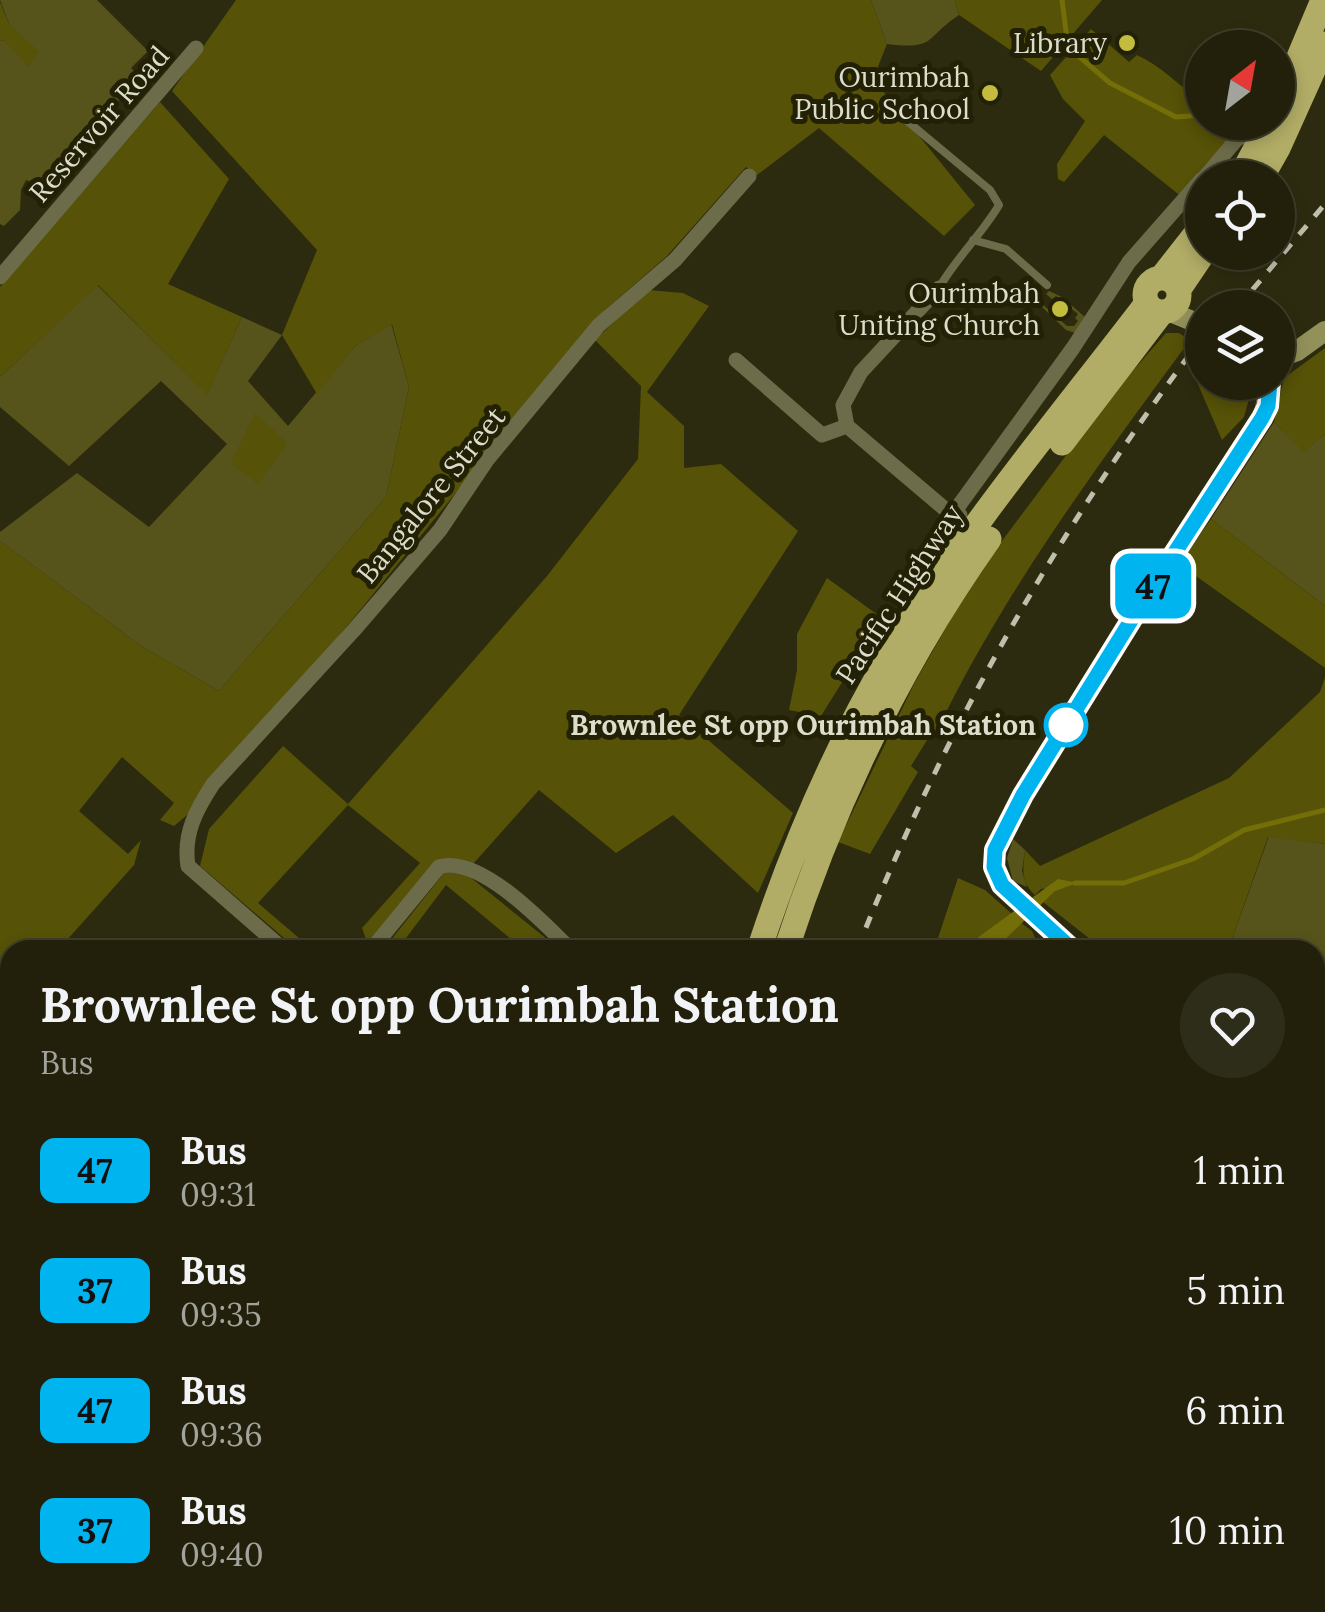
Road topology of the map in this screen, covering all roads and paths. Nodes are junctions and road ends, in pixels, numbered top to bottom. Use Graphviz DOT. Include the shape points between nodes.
graph roads {
  1 [pos="1323,0"];
  2 [pos="1325,44"];
  3 [pos="196,48"];
  4 [pos="1295,67"];
  5 [pos="883,101"];
  6 [pos="1236,140"];
  7 [pos="1219,160"];
  8 [pos="1271,160"];
  9 [pos="750,176"];
  10 [pos="1185,198"];
  11 [pos="973,240"];
  12 [pos="1185,260"];
  13 [pos="1189,270"];
  14 [pos="0,277"];
  15 [pos="1047,285"];
  16 [pos="939,288"];
  17 [pos="1166,298"];
  18 [pos="1185,312"];
  19 [pos="1325,331"];
  20 [pos="1295,351"];
  21 [pos="736,360"];
  22 [pos="1268,400"];
  23 [pos="847,426"];
  24 [pos="994,504"];
  25 [pos="952,515"];
  26 [pos="938,580"];
  27 [pos="273,940"];
  28 [pos="379,940"];
  29 [pos="560,940"];
  30 [pos="762,940"];
  31 [pos="790,940"];
  32 [pos="1058,940"];
  1 -- 4 [label="main road"];
  2 -- 8 [label="main road"];
  3 -- 14 [label="street, Reservoir Road"];
  5 -- 11 [label="lane" via="990,190 999,204"];
  6 -- 7 [label="street"];
  9 -- 27 [label="street, Bangalore Street" via="675,260 599,325 486,460 440,530 212,784 190,826 188,866"];
  10 -- 25 [label="street" via="1128,262"];
  11 -- 15 [label="lane" via="1006,250"];
  11 -- 16 [label="lane"];
  12 -- 17 [label="main road, Pacific Highway"];
  13 -- 17 [label="main road, Pacific Highway"];
  16 -- 23 [label="street" via="861,372 843,405"];
  17 -- 18 [label="main road"];
  17 -- 24 [label="main road, Pacific Highway"];
  17 -- 31 [label="main road, Pacific Highway" via="918,647 852,772"];
  19 -- 20 [label="main road"];
  21 -- 23 [label="street" via="822,435"];
  22 -- 32 [label="street" via="999,840 994,867 1002,885"];
  23 -- 25 [label="street"];
  24 -- 25 [label="street"];
  24 -- 26 [label="main road, Pacific Highway"];
  25 -- 26 [label="street"];
  26 -- 30 [label="main road, Pacific Highway" via="824,780"];
  28 -- 29 [label="street" via="447,864 466,866 510,894"];
}
